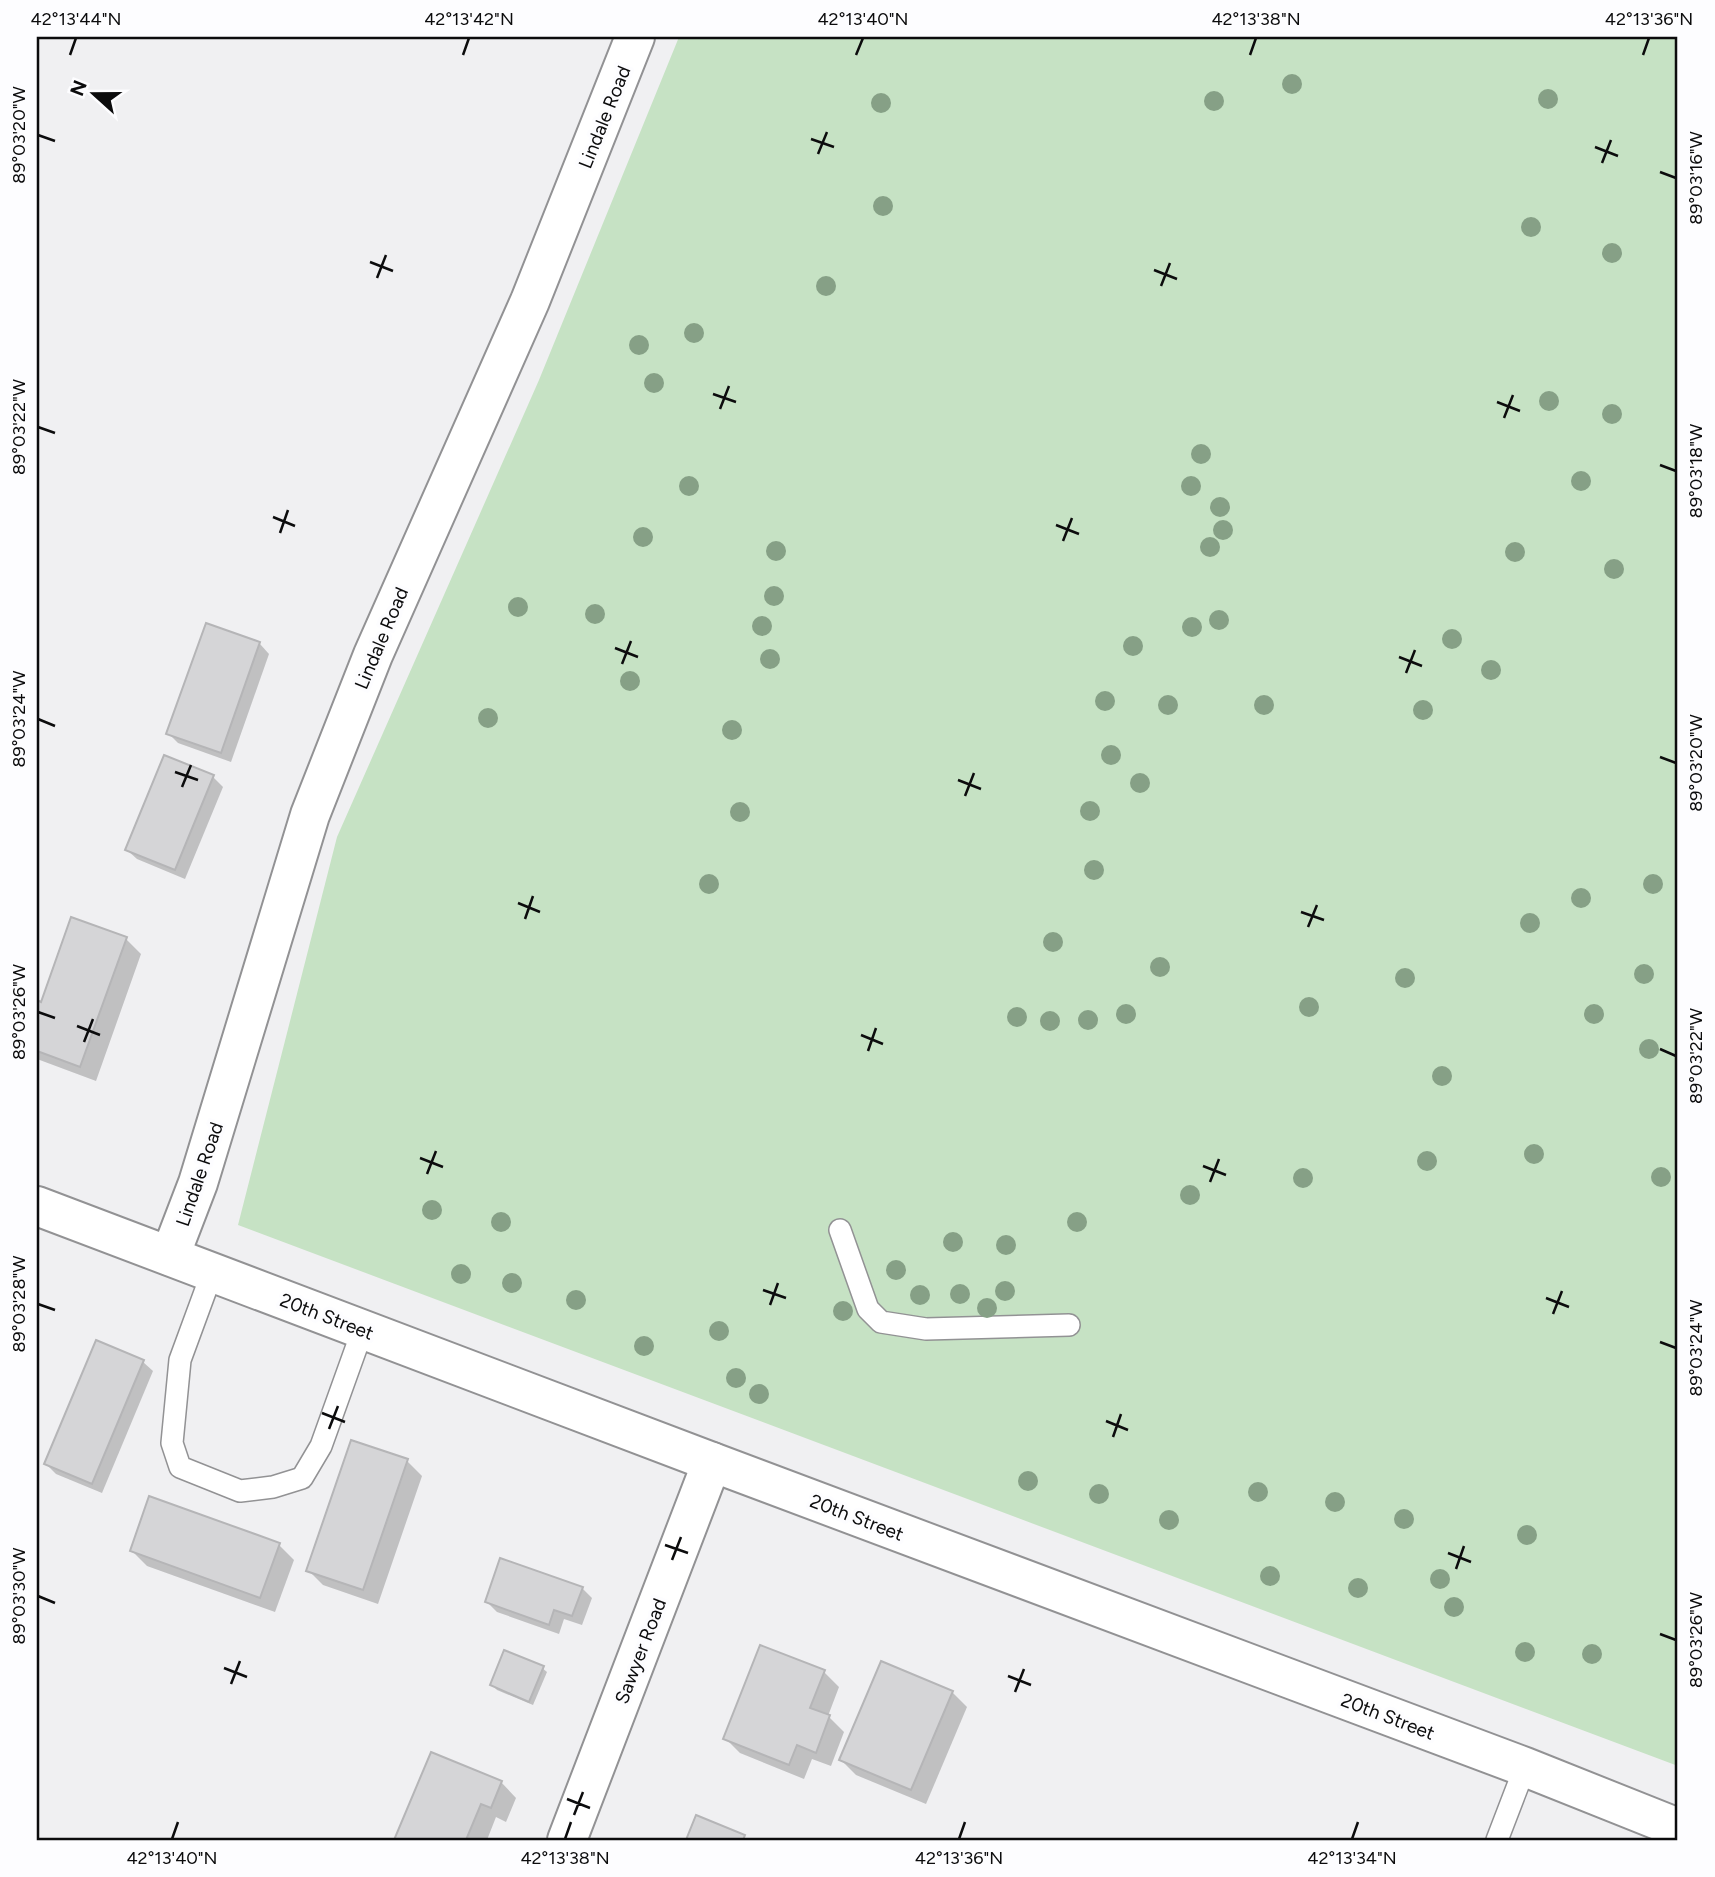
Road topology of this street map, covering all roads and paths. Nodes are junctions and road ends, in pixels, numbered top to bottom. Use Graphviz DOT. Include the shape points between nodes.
graph roads {
  1 [pos="635,37"];
  2 [pos="37,1206"];
  3 [pos="840,1230"];
  4 [pos="170,1256"];
  5 [pos="212,1273"];
  6 [pos="1069,1325"];
  7 [pos="363,1329"];
  8 [pos="712,1462"];
  9 [pos="1525,1767"];
  10 [pos="1678,1828"];
  11 [pos="567,1840"];
  12 [pos="1497,1840"];
  1 -- 4 [label="street, Lindale Road" via="530,301 373,655 310,815 198,1183"];
  2 -- 4 [label="street, 20th Street"];
  3 -- 6 [label="lane" via="867,1309 881,1322 926,1329"];
  4 -- 5 [label="street, 20th Street"];
  5 -- 7 [label="street, 20th Street"];
  5 -- 7 [label="lane" via="180,1360 172,1443 180,1466 240,1491 302,1478 321,1446"];
  7 -- 8 [label="street, 20th Street"];
  8 -- 9 [label="street, 20th Street"];
  8 -- 11 [label="street, Sawyer Road"];
  9 -- 10 [label="street, 20th Street"];
  9 -- 12 [label="lane"];
}
